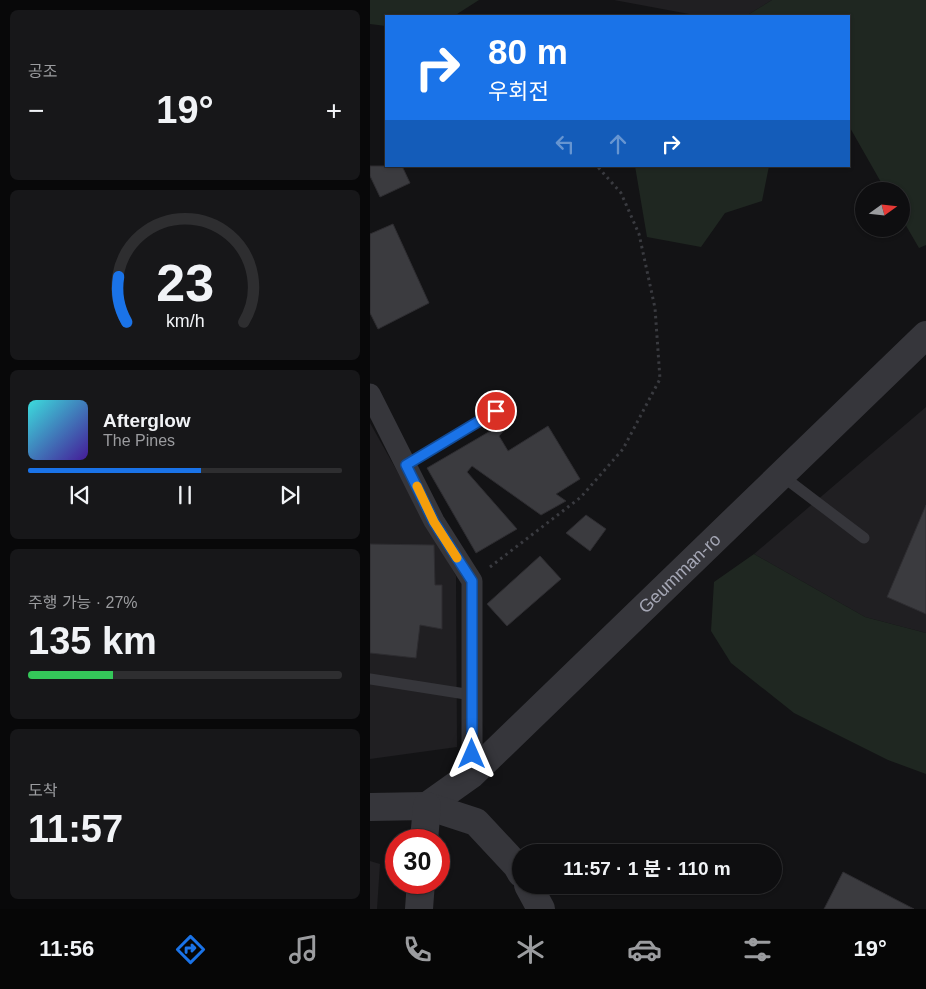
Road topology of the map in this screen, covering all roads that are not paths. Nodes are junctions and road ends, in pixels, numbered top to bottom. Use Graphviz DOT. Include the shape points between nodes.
graph roads {
  1 [pos="926,335"];
  2 [pos="370,394"];
  3 [pos="496,411"];
  4 [pos="406,465"];
  5 [pos="781,475"];
  6 [pos="864,538"];
  7 [pos="370,680"];
  8 [pos="472,695"];
  9 [pos="472,774"];
  10 [pos="427,806"];
  11 [pos="370,807"];
  12 [pos="425,829"];
  13 [pos="512,861"];
  14 [pos="420,894"];
  15 [pos="533,894"];
  16 [pos="419,909"];
  17 [pos="541,909"];
  1 -- 5 [label="street, Geumman-ro"];
  2 -- 4 [label="street"];
  3 -- 4 [label="lane"];
  4 -- 8 [label="street" via="434,522 472,581"];
  5 -- 6 [label="lane"];
  5 -- 9 [label="street, Geumman-ro"];
  7 -- 8 [label="lane"];
  8 -- 9 [label="street"];
  9 -- 10 [label="street, Geumman-ro"];
  10 -- 11 [label="street"];
  10 -- 12 [label="street"];
  10 -- 13 [label="street" via="476,822"];
  14 -- 16 [label="street"];
  15 -- 17 [label="street"];
}
